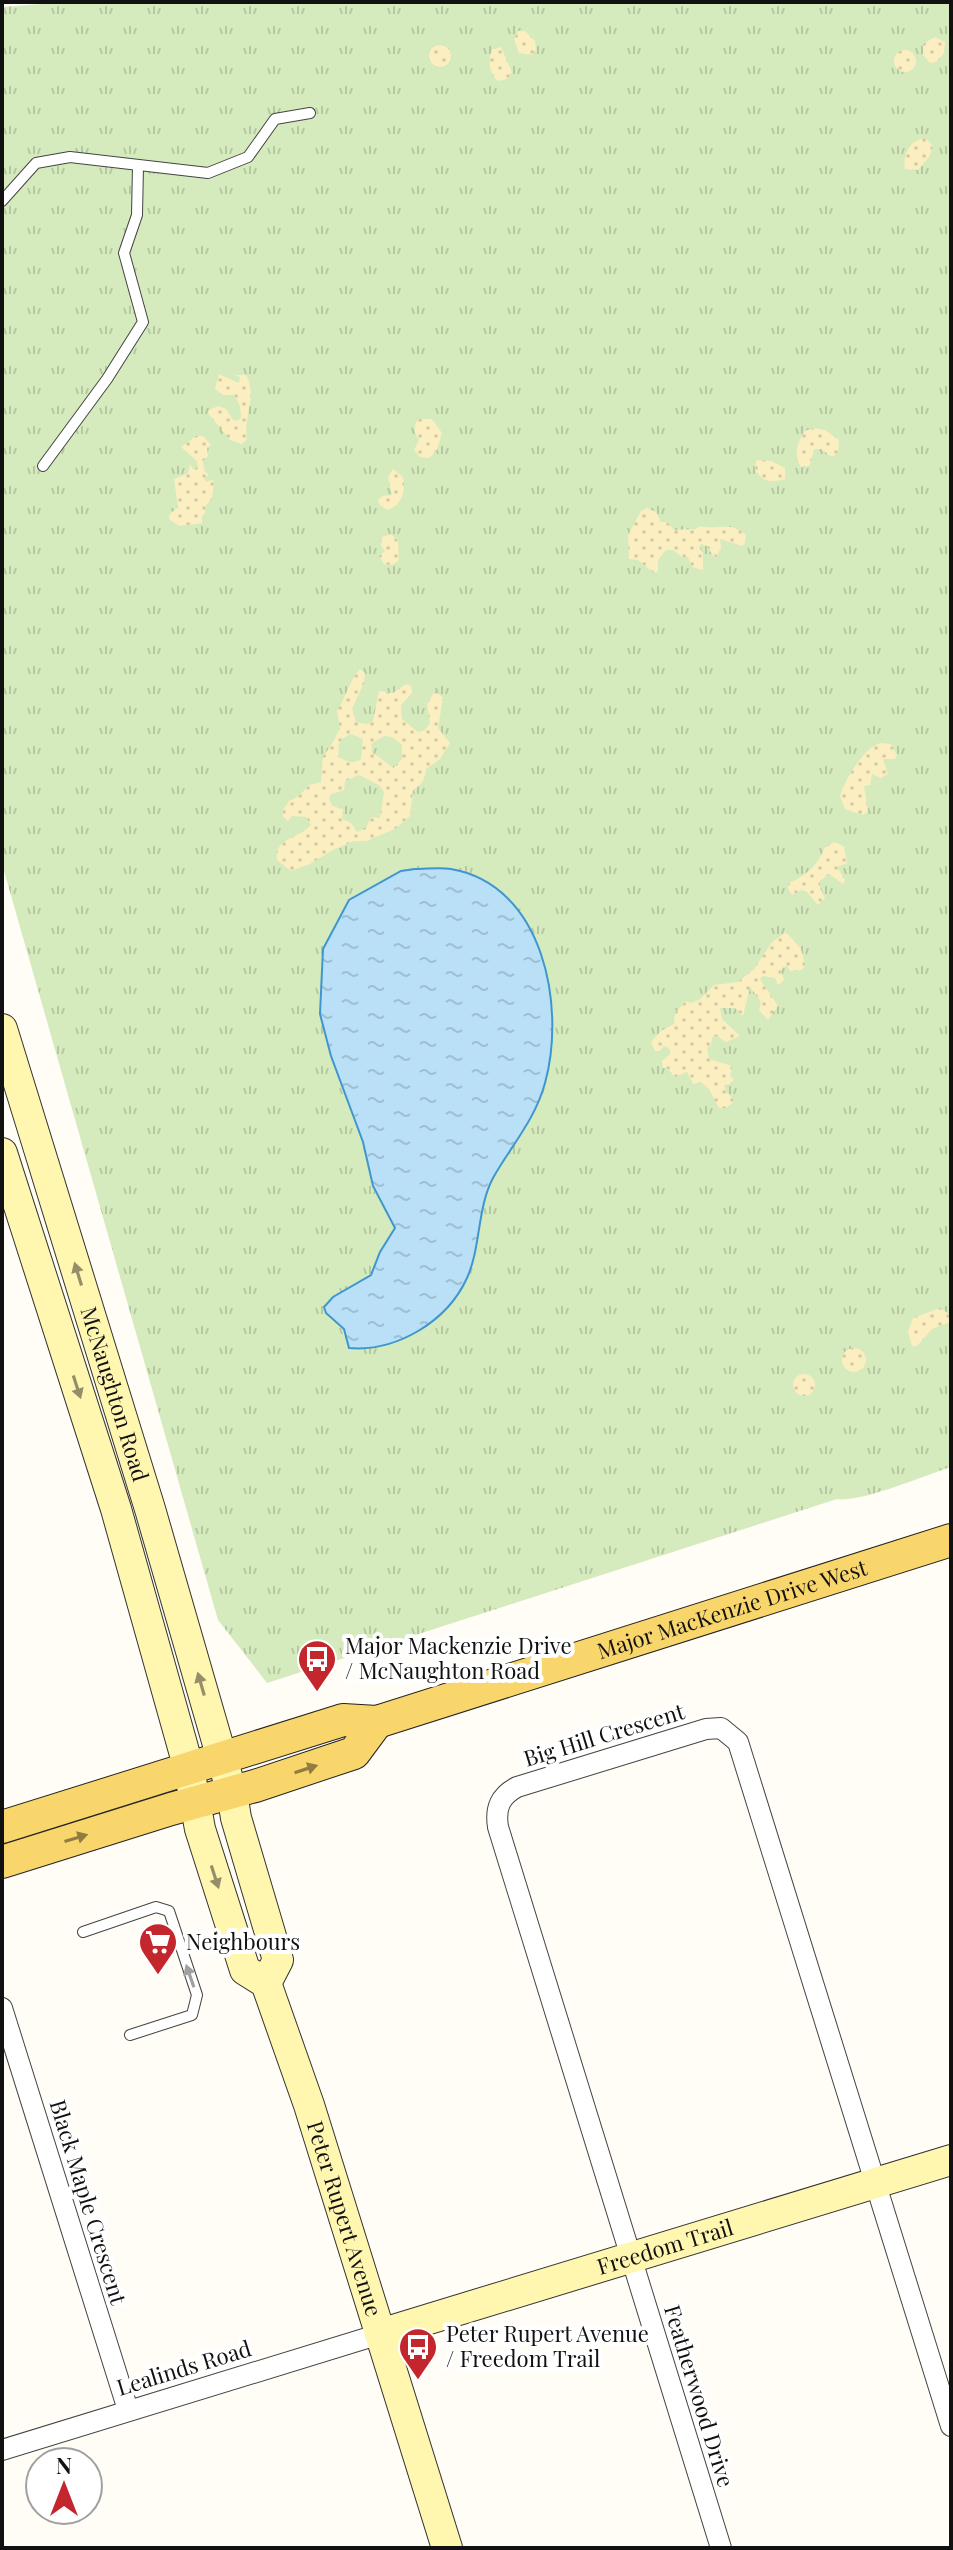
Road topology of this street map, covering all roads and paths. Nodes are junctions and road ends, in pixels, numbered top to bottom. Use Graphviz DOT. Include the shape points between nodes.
graph roads {
  1 [pos="310,113"];
  2 [pos="138,166"];
  3 [pos="2,201"];
  4 [pos="43,466"];
  5 [pos="2,1029"];
  6 [pos="2,1153"];
  7 [pos="951,1540"];
  8 [pos="377,1722"];
  9 [pos="222,1759"];
  10 [pos="189,1769"];
  11 [pos="232,1793"];
  12 [pos="196,1802"];
  13 [pos="2,1827"];
  14 [pos="2,1862"];
  15 [pos="83,1932"];
  16 [pos="266,1983"];
  17 [pos="2,2008"];
  18 [pos="130,2035"];
  19 [pos="951,2160"];
  20 [pos="876,2183"];
  21 [pos="632,2258"];
  22 [pos="380,2334"];
  23 [pos="128,2410"];
  24 [pos="951,2426"];
  25 [pos="2,2450"];
  26 [pos="447,2548"];
  27 [pos="721,2548"];
  1 -- 2 [label="lane" via="275,119 248,157 208,173"];
  2 -- 3 [label="lane" via="70,157 36,163"];
  2 -- 4 [label="lane" via="137,215 124,253 143,322"];
  9 -- 5 [label="street, McNaughton Road, one-way"];
  6 -- 10 [label="street, McNaughton Road, one-way" via="14,1205 116,1509"];
  7 -- 8 [label="main road, Major MacKenzie Drive West"];
  8 -- 9 [label="main road, Major MacKenzie Drive West" via="343,1720"];
  11 -- 8 [label="main road, one-way" via="354,1753"];
  9 -- 10 [label="main road, Major MacKenzie Drive West"];
  9 -- 11 [label="street, McNaughton Road"];
  10 -- 12 [label="street, McNaughton Road"];
  10 -- 13 [label="main road, Major MacKenzie Drive West"];
  11 -- 12 [label="main road"];
  11 -- 16 [label="street" via="278,1960"];
  14 -- 12 [label="main road, one-way"];
  12 -- 16 [label="street, Peter Rupert Avenue, one-way" via="245,1970"];
  18 -- 15 [label="lane, one-way" via="192,2015 197,1995 169,1911 156,1907"];
  16 -- 22 [label="street, Peter Rupert Avenue"];
  17 -- 23 [label="street, Black Maple Crescent"];
  19 -- 20 [label="street, Freedom Trail"];
  20 -- 21 [label="street, Freedom Trail"];
  20 -- 21 [label="street, Big Hill Crescent" via="738,1742 721,1728 706,1729 532,1782 504,1795 498,1827"];
  20 -- 24 [label="street"];
  21 -- 22 [label="street, Freedom Trail"];
  21 -- 27 [label="street, Featherwood Drive"];
  22 -- 23 [label="street, Lealinds Road"];
  22 -- 26 [label="street, Peter Rupert Avenue"];
  23 -- 25 [label="street, Lealinds Road"];
}
